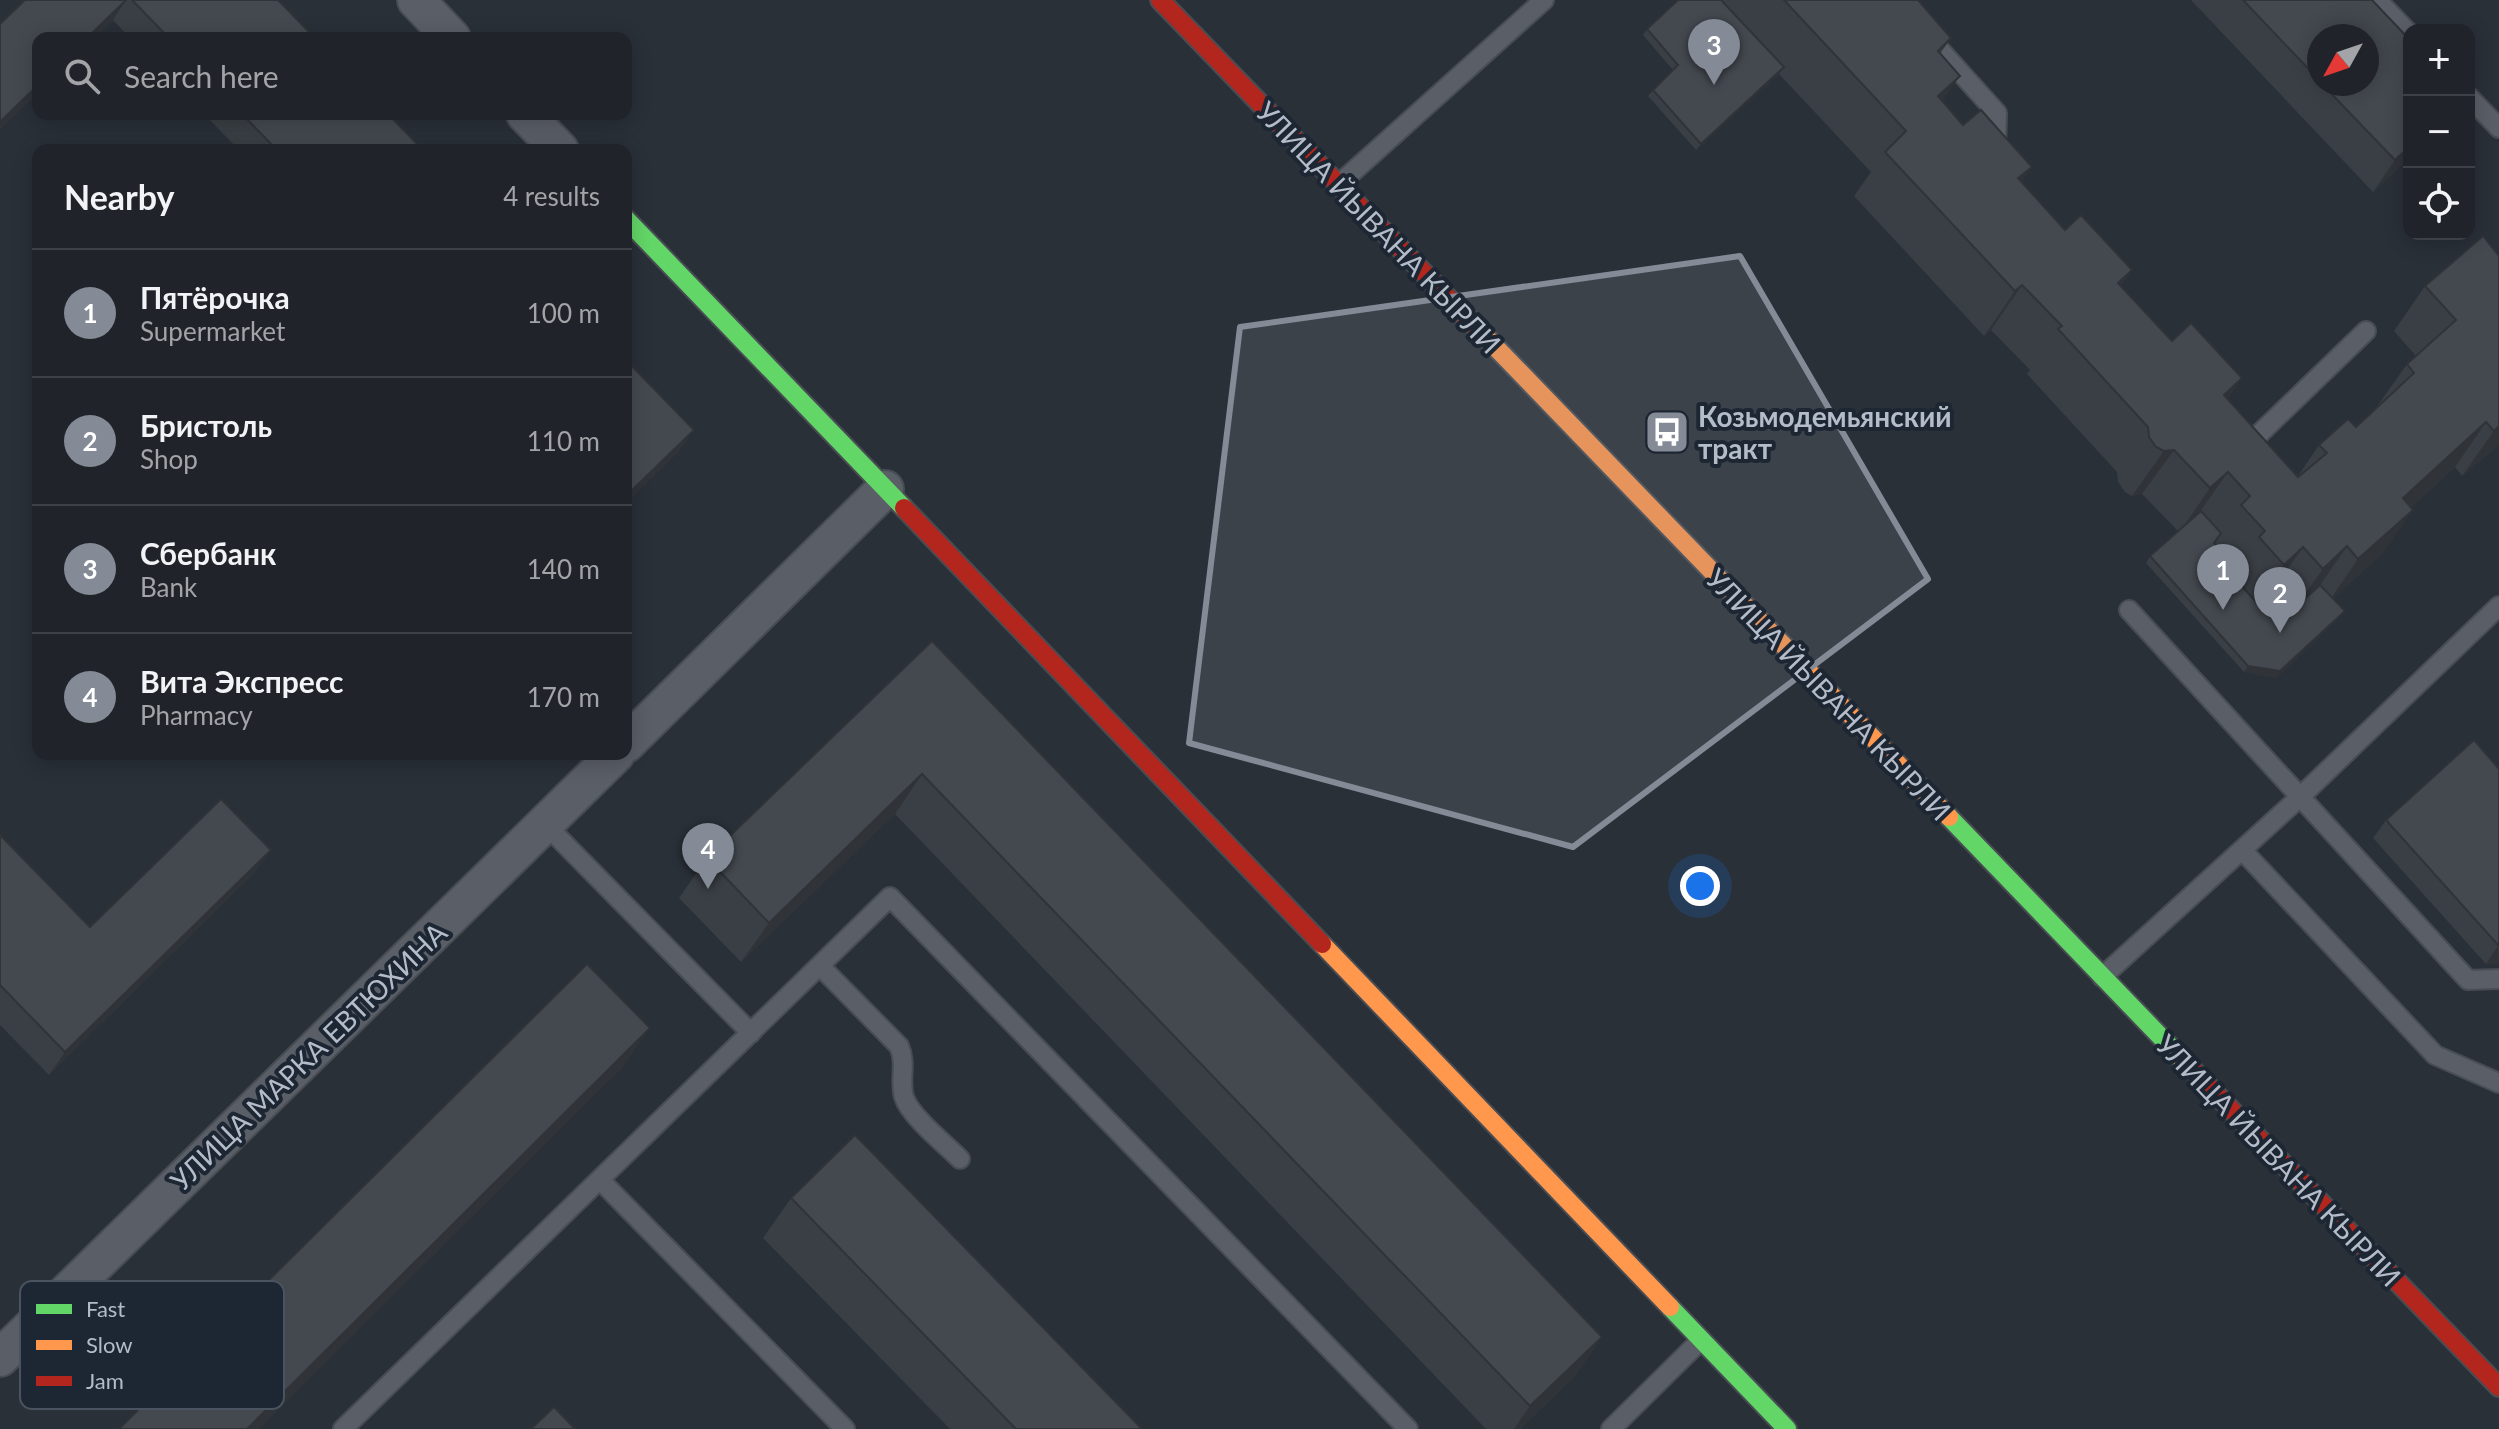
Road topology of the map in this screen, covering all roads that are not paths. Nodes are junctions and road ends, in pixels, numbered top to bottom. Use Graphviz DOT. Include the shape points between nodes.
graph roads {
  1 [pos="416,0"];
  2 [pos="1160,0"];
  3 [pos="1544,0"];
  4 [pos="1895,0"];
  5 [pos="2377,0"];
  6 [pos="2403,27"];
  7 [pos="446,32"];
  8 [pos="2475,103"];
  9 [pos="531,120"];
  10 [pos="2499,128"];
  11 [pos="554,144"];
  12 [pos="1996,163"];
  13 [pos="1338,185"];
  14 [pos="632,225"];
  15 [pos="2366,331"];
  16 [pos="2232,419"];
  17 [pos="885,489"];
  18 [pos="2499,606"];
  19 [pos="2129,610"];
  20 [pos="632,738"];
  21 [pos="610,760"];
  22 [pos="2301,796"];
  23 [pos="545,824"];
  24 [pos="2242,850"];
  25 [pos="820,966"];
  26 [pos="2102,977"];
  27 [pos="2499,979"];
  28 [pos="751,1033"];
  29 [pos="2499,1083"];
  30 [pos="960,1159"];
  31 [pos="600,1180"];
  32 [pos="79,1281"];
  33 [pos="20,1338"];
  34 [pos="1701,1340"];
  35 [pos="0,1358"];
  36 [pos="2499,1387"];
  37 [pos="343,1429"];
  38 [pos="845,1429"];
  39 [pos="1408,1429"];
  40 [pos="1611,1429"];
  41 [pos="1787,1429"];
  1 -- 7 [label="street"];
  2 -- 13 [label="main road, УЛИЦА ЙЫВАНА КЫРЛИ"];
  3 -- 13 [label="lane"];
  4 -- 12 [label="lane" via="1997,113"];
  5 -- 6 [label="lane"];
  8 -- 10 [label="lane"];
  9 -- 11 [label="street"];
  13 -- 26 [label="main road, УЛИЦА ЙЫВАНА КЫРЛИ"];
  14 -- 17 [label="main road"];
  15 -- 16 [label="lane" via="2252,441"];
  17 -- 20 [label="street"];
  17 -- 34 [label="main road"];
  18 -- 22 [label="lane"];
  19 -- 22 [label="lane"];
  21 -- 23 [label="street, УЛИЦА МАРКА ЕВТЮХИНА"];
  22 -- 24 [label="lane"];
  22 -- 27 [label="lane" via="2468,980"];
  23 -- 28 [label="lane"];
  23 -- 32 [label="street, УЛИЦА МАРКА ЕВТЮХИНА"];
  24 -- 26 [label="lane"];
  24 -- 29 [label="lane" via="2435,1055"];
  25 -- 28 [label="lane"];
  25 -- 30 [label="lane" via="899,1046 909,1107"];
  25 -- 39 [label="lane" via="890,897"];
  26 -- 36 [label="main road, УЛИЦА ЙЫВАНА КЫРЛИ"];
  28 -- 31 [label="lane"];
  31 -- 37 [label="lane"];
  31 -- 38 [label="lane"];
  33 -- 35 [label="street, УЛИЦА МАРКА ЕВТЮХИНА"];
  34 -- 40 [label="lane"];
  34 -- 41 [label="main road"];
}
